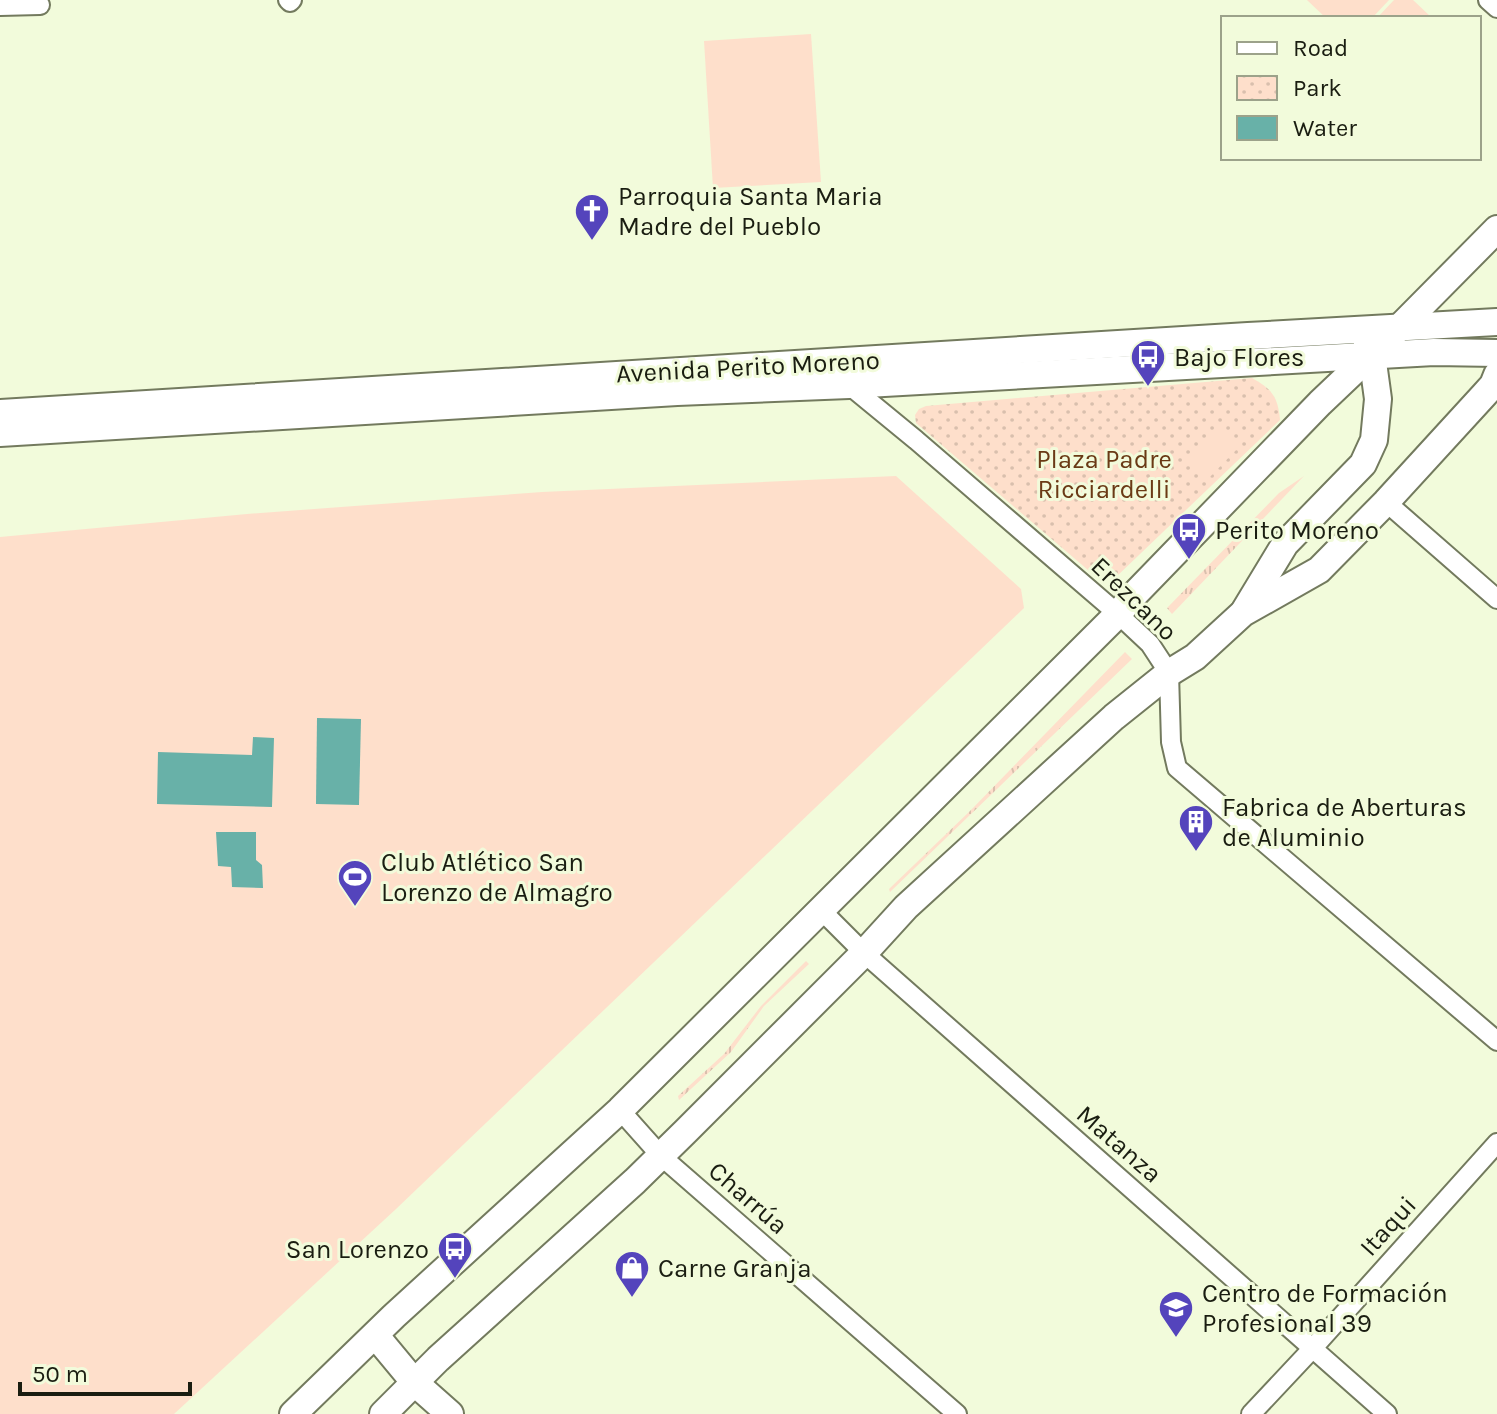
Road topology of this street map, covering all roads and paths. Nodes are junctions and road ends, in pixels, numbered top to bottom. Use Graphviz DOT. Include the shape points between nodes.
graph roads {
  1 [pos="1488,0"];
  2 [pos="40,5"];
  3 [pos="0,6"];
  4 [pos="1497,8"];
  5 [pos="1497,229"];
  6 [pos="1497,322"];
  7 [pos="1399,328"];
  8 [pos="1360,331"];
  9 [pos="1497,353"];
  10 [pos="1372,355"];
  11 [pos="1497,375"];
  12 [pos="849,385"];
  13 [pos="0,413"];
  14 [pos="0,433"];
  15 [pos="1386,502"];
  16 [pos="1497,599"];
  17 [pos="1243,613"];
  18 [pos="1118,614"];
  19 [pos="1169,673"];
  20 [pos="820,909"];
  21 [pos="864,953"];
  22 [pos="1497,1041"];
  23 [pos="620,1110"];
  24 [pos="1497,1143"];
  25 [pos="661,1156"];
  26 [pos="376,1336"];
  27 [pos="1312,1349"];
  28 [pos="415,1383"];
  29 [pos="293,1414"];
  30 [pos="383,1414"];
  31 [pos="450,1414"];
  32 [pos="957,1414"];
  33 [pos="1251,1414"];
  34 [pos="1387,1414"];
  1 -- 4 [label="street"];
  2 -- 3 [label="street"];
  5 -- 7 [label="main road"];
  6 -- 7 [label="main road, Avenida Perito Moreno"];
  7 -- 8 [label="main road, Avenida Perito Moreno"];
  7 -- 10 [label="main road"];
  8 -- 10 [label="main road"];
  8 -- 13 [label="main road, Avenida Perito Moreno"];
  9 -- 10 [label="main road, Avenida Perito Moreno"];
  10 -- 12 [label="main road, Avenida Perito Moreno"];
  10 -- 17 [label="main road" via="1378,399 1374,440 1363,464 1285,544"];
  10 -- 18 [label="main road"];
  11 -- 15 [label="main road"];
  12 -- 14 [label="main road, Avenida Perito Moreno"];
  12 -- 18 [label="street, Erezcano"];
  15 -- 16 [label="street"];
  15 -- 17 [label="main road" via="1319,570"];
  17 -- 19 [label="main road"];
  18 -- 19 [label="street, Erezcano" via="1150,644"];
  18 -- 20 [label="main road"];
  19 -- 21 [label="main road" via="906,907"];
  19 -- 22 [label="street, Erezcano" via="1177,768"];
  20 -- 21 [label="street, Matanza"];
  20 -- 23 [label="main road"];
  21 -- 25 [label="main road"];
  21 -- 27 [label="street, Matanza"];
  23 -- 25 [label="street, Charrúa"];
  23 -- 26 [label="main road"];
  24 -- 27 [label="street, Itaqui"];
  25 -- 28 [label="main road"];
  25 -- 32 [label="street, Charrúa"];
  26 -- 28 [label="main road"];
  26 -- 29 [label="main road"];
  27 -- 33 [label="street, Itaqui"];
  27 -- 34 [label="street, Matanza"];
  28 -- 30 [label="main road"];
  28 -- 31 [label="main road"];
}
